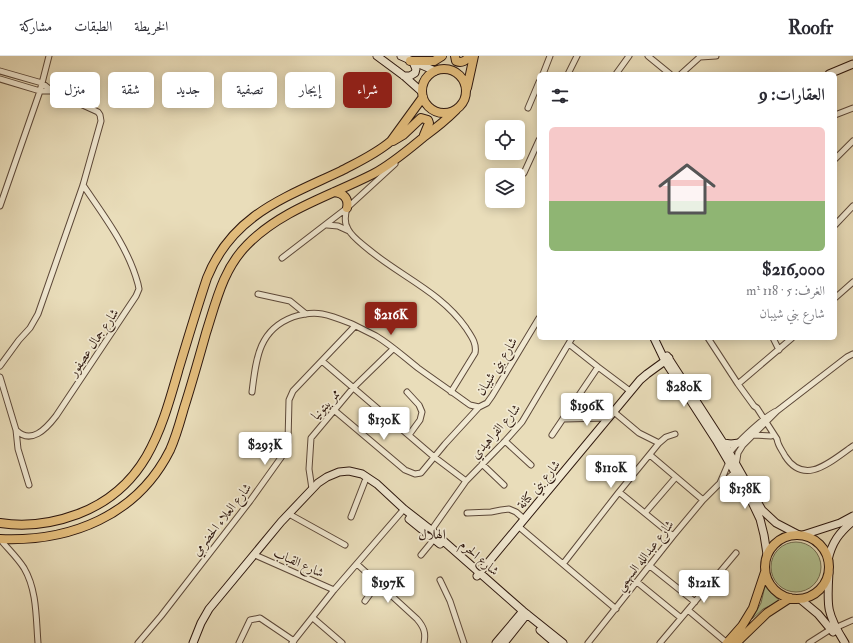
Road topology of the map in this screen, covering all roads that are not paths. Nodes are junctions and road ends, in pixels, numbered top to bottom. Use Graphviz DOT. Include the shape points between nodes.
graph roads {
  1 [pos="49,56"];
  2 [pos="377,56"];
  3 [pos="401,56"];
  4 [pos="442,56"];
  5 [pos="448,56"];
  6 [pos="455,56"];
  7 [pos="470,56"];
  8 [pos="474,56"];
  9 [pos="550,56"];
  10 [pos="577,56"];
  11 [pos="629,56"];
  12 [pos="648,56"];
  13 [pos="716,56"];
  14 [pos="701,57"];
  15 [pos="412,61"];
  16 [pos="853,64"];
  17 [pos="0,70"];
  18 [pos="437,70"];
  19 [pos="543,72"];
  20 [pos="570,72"];
  21 [pos="617,72"];
  22 [pos="668,72"];
  23 [pos="683,72"];
  24 [pos="834,72"];
  25 [pos="404,76"];
  26 [pos="0,79"];
  27 [pos="42,83"];
  28 [pos="537,87"];
  29 [pos="50,89"];
  30 [pos="40,91"];
  31 [pos="50,91"];
  32 [pos="466,93"];
  33 [pos="422,95"];
  34 [pos="91,108"];
  35 [pos="528,108"];
  36 [pos="853,108"];
  37 [pos="456,110"];
  38 [pos="837,114"];
  39 [pos="423,138"];
  40 [pos="391,141"];
  41 [pos="853,141"];
  42 [pos="537,146"];
  43 [pos="403,155"];
  44 [pos="837,157"];
  45 [pos="525,171"];
  46 [pos="83,185"];
  47 [pos="334,192"];
  48 [pos="2,194"];
  49 [pos="0,206"];
  50 [pos="853,206"];
  51 [pos="347,208"];
  52 [pos="837,223"];
  53 [pos="327,225"];
  54 [pos="349,231"];
  55 [pos="282,258"];
  56 [pos="853,282"];
  57 [pos="258,294"];
  58 [pos="837,296"];
  59 [pos="306,314"];
  60 [pos="537,321"];
  61 [pos="355,326"];
  62 [pos="571,340"];
  63 [pos="655,340"];
  64 [pos="709,340"];
  65 [pos="773,340"];
  66 [pos="790,340"];
  67 [pos="569,344"];
  68 [pos="393,349"];
  69 [pos="779,350"];
  70 [pos="853,354"];
  71 [pos="667,360"];
  72 [pos="322,361"];
  73 [pos="0,366"];
  74 [pos="598,367"];
  75 [pos="0,376"];
  76 [pos="738,384"];
  77 [pos="353,388"];
  78 [pos="252,392"];
  79 [pos="407,392"];
  80 [pos="451,392"];
  81 [pos="630,392"];
  82 [pos="479,407"];
  83 [pos="334,410"];
  84 [pos="614,412"];
  85 [pos="609,418"];
  86 [pos="563,420"];
  87 [pos="706,421"];
  88 [pos="764,422"];
  89 [pos="16,430"];
  90 [pos="675,434"];
  91 [pos="409,435"];
  92 [pos="552,435"];
  93 [pos="753,435"];
  94 [pos="771,436"];
  95 [pos="505,441"];
  96 [pos="660,443"];
  97 [pos="723,443"];
  98 [pos="738,443"];
  99 [pos="778,445"];
  100 [pos="853,446"];
  101 [pos="729,452"];
  102 [pos="650,455"];
  103 [pos="433,456"];
  104 [pos="482,464"];
  105 [pos="531,466"];
  106 [pos="733,467"];
  107 [pos="339,472"];
  108 [pos="676,477"];
  109 [pos="365,481"];
  110 [pos="466,481"];
  111 [pos="723,482"];
  112 [pos="30,485"];
  113 [pos="504,485"];
  114 [pos="742,486"];
  115 [pos="312,489"];
  116 [pos="619,492"];
  117 [pos="703,500"];
  118 [pos="402,511"];
  119 [pos="468,513"];
  120 [pos="645,513"];
  121 [pos="289,514"];
  122 [pos="853,516"];
  123 [pos="351,517"];
  124 [pos="524,519"];
  125 [pos="853,521"];
  126 [pos="0,523"];
  127 [pos="518,526"];
  128 [pos="432,535"];
  129 [pos="801,535"];
  130 [pos="673,536"];
  131 [pos="0,539"];
  132 [pos="345,545"];
  133 [pos="736,554"];
  134 [pos="767,554"];
  135 [pos="255,555"];
  136 [pos="421,555"];
  137 [pos="828,560"];
  138 [pos="357,564"];
  139 [pos="563,564"];
  140 [pos="650,566"];
  141 [pos="765,572"];
  142 [pos="829,572"];
  143 [pos="478,575"];
  144 [pos="440,580"];
  145 [pos="637,582"];
  146 [pos="378,583"];
  147 [pos="334,590"];
  148 [pos="790,598"];
  149 [pos="800,599"];
  150 [pos="365,601"];
  151 [pos="695,602"];
  152 [pos="616,609"];
  153 [pos="688,610"];
  154 [pos="524,614"];
  155 [pos="313,618"];
  156 [pos="681,618"];
  157 [pos="853,620"];
  158 [pos="833,628"];
  159 [pos="293,642"];
  160 [pos="38,643"];
  161 [pos="138,643"];
  162 [pos="193,643"];
  163 [pos="239,643"];
  164 [pos="342,643"];
  165 [pos="424,643"];
  166 [pos="464,643"];
  167 [pos="496,643"];
  168 [pos="504,643"];
  169 [pos="555,643"];
  170 [pos="563,643"];
  171 [pos="588,643"];
  172 [pos="660,643"];
  173 [pos="727,643"];
  174 [pos="736,643"];
  175 [pos="809,643"];
  176 [pos="840,643"];
  177 [pos="845,643"];
  1 -- 27 [label="street"];
  2 -- 25 [label="street"];
  3 -- 15 [label="street"];
  4 -- 15 [label="main road" via="434,61"];
  5 -- 18 [label="main road"];
  6 -- 7 [label="main road" via="456,61 460,62"];
  8 -- 32 [label="main road"];
  9 -- 19 [label="street"];
  10 -- 20 [label="street"];
  11 -- 21 [label="street"];
  12 -- 22 [label="street"];
  13 -- 14 [label="street"];
  14 -- 23 [label="street"];
  15 -- 18 [label="street"];
  15 -- 25 [label="street" via="415,73"];
  16 -- 24 [label="street"];
  17 -- 27 [label="street"];
  18 -- 32 [label="main road" via="449,69 458,74 465,82"];
  18 -- 33 [label="main road" via="425,79"];
  25 -- 33 [label="street"];
  26 -- 30 [label="street"];
  27 -- 29 [label="street"];
  27 -- 30 [label="street"];
  28 -- 35 [label="street"];
  30 -- 31 [label="street"];
  30 -- 48 [label="street"];
  32 -- 37 [label="main road" via="464,103"];
  33 -- 37 [label="main road" via="427,105 436,112"];
  33 -- 40 [label="main road"];
  34 -- 46 [label="street" via="100,115 102,121"];
  36 -- 38 [label="street"];
  37 -- 39 [label="main road"];
  39 -- 40 [label="main road" via="429,123 428,120 421,118 403,135"];
  39 -- 43 [label="main road"];
  40 -- 126 [label="main road" via="365,159 261,211 224,245 207,278 160,431 141,466 125,484 101,503 67,518 33,524"];
  41 -- 44 [label="street"];
  42 -- 45 [label="street"];
  43 -- 47 [label="main road" via="374,174"];
  43 -- 51 [label="street"];
  46 -- 73 [label="street" via="34,321"];
  46 -- 89 [label="street, شارع جمال عصفور" via="116,233 139,289 131,305 52,422 38,434 29,437"];
  47 -- 51 [label="main road" via="344,195 347,199"];
  47 -- 131 [label="main road" via="268,225 245,246 231,265 220,290 176,435 164,460 145,487 119,508 88,525 57,536 20,540"];
  48 -- 49 [label="street"];
  50 -- 52 [label="street"];
  51 -- 53 [label="street"];
  51 -- 54 [label="street" via="345,220"];
  53 -- 54 [label="street"];
  53 -- 55 [label="street"];
  54 -- 80 [label="street" via="380,259 439,300 456,315 469,332 475,345 475,353"];
  56 -- 58 [label="street"];
  57 -- 59 [label="street" via="290,301"];
  59 -- 61 [label="street, شارع بني شيبان" via="331,315"];
  59 -- 78 [label="street, شارع بني شيبان" via="284,322 265,338 258,357"];
  60 -- 82 [label="street, شارع بني شيبان" via="492,396 487,403"];
  61 -- 68 [label="street, شارع بني شيبان" via="378,337"];
  61 -- 72 [label="street, شارع العلاء الحضرمي"];
  62 -- 67 [label="street, شارع الفراهيدي"];
  63 -- 71 [label="street"];
  64 -- 76 [label="street"];
  65 -- 69 [label="street"];
  66 -- 69 [label="street"];
  67 -- 74 [label="street"];
  67 -- 95 [label="street, شارع الفراهيدي" via="522,422"];
  68 -- 77 [label="street, ممر بيتونيا"];
  68 -- 80 [label="street, شارع بني شيبان"];
  69 -- 76 [label="street"];
  70 -- 88 [label="street"];
  71 -- 81 [label="street, شارع بني كنانة" via="647,374"];
  71 -- 87 [label="street"];
  72 -- 77 [label="street"];
  72 -- 161 [label="street, شارع العلاء الحضرمي" via="291,395 286,450 250,501"];
  74 -- 81 [label="street"];
  74 -- 86 [label="street"];
  75 -- 89 [label="street"];
  76 -- 88 [label="street" via="757,408"];
  77 -- 83 [label="street, ممر بيتونيا"];
  77 -- 91 [label="street"];
  79 -- 91 [label="street" via="422,412 420,420"];
  80 -- 82 [label="street, شارع بني شيبان"];
  81 -- 84 [label="street, شارع بني كنانة"];
  82 -- 103 [label="street"];
  83 -- 103 [label="street" via="410,473 419,474"];
  83 -- 115 [label="street, ممر بيتونيا" via="311,438 309,469"];
  84 -- 85 [label="street, شارع بني كنانة"];
  84 -- 96 [label="street" via="639,434"];
  85 -- 86 [label="street"];
  85 -- 124 [label="street, شارع بني كنانة"];
  86 -- 92 [label="street"];
  87 -- 97 [label="street"];
  87 -- 106 [label="street"];
  88 -- 93 [label="street"];
  88 -- 94 [label="street"];
  88 -- 98 [label="street"];
  88 -- 99 [label="street"];
  89 -- 112 [label="street" via="18,449"];
  90 -- 96 [label="street" via="666,437"];
  91 -- 103 [label="street"];
  93 -- 94 [label="street"];
  93 -- 106 [label="street" via="740,449"];
  94 -- 99 [label="street"];
  95 -- 104 [label="street, شارع الفراهيدي"];
  95 -- 105 [label="street"];
  96 -- 102 [label="street"];
  97 -- 98 [label="street"];
  97 -- 101 [label="street"];
  98 -- 101 [label="street"];
  99 -- 100 [label="street" via="794,467 804,471 819,468"];
  101 -- 106 [label="street"];
  102 -- 108 [label="street"];
  102 -- 116 [label="street"];
  103 -- 110 [label="street"];
  104 -- 110 [label="street, شارع الفراهيدي"];
  104 -- 113 [label="street"];
  106 -- 111 [label="street, شارع عبدالله السهمي"];
  106 -- 111 [label="street, شارع عبدالله السهمي"];
  106 -- 114 [label="street"];
  106 -- 129 [label="street" via="767,516"];
  107 -- 109 [label="street, شارع الحرم" via="351,474"];
  107 -- 115 [label="street, شارع الحرم" via="322,479"];
  107 -- 118 [label="street, شارع الحرم" via="362,474 377,484"];
  108 -- 117 [label="street"];
  108 -- 120 [label="street"];
  109 -- 118 [label="street, شارع الحرم"];
  109 -- 123 [label="street"];
  110 -- 128 [label="street, شارع الفراهيدي"];
  111 -- 114 [label="street"];
  111 -- 117 [label="street, شارع عبدالله السهمي"];
  114 -- 134 [label="street" via="760,519"];
  115 -- 121 [label="street, شارع الحرم"];
  116 -- 120 [label="street"];
  116 -- 139 [label="street"];
  117 -- 130 [label="street, شارع عبدالله السهمي"];
  118 -- 128 [label="street, شارع الحرم"];
  118 -- 138 [label="street"];
  119 -- 124 [label="street" via="509,509"];
  120 -- 130 [label="street"];
  121 -- 132 [label="street"];
  121 -- 135 [label="street, شارع الحرم"];
  122 -- 129 [label="street" via="840,523"];
  124 -- 127 [label="street, شارع بني كنانة"];
  125 -- 137 [label="street" via="836,538"];
  127 -- 139 [label="street"];
  127 -- 143 [label="street, شارع بني كنانة"];
  128 -- 136 [label="street, شارع الفراهيدي"];
  128 -- 143 [label="street, شارع الحرم"];
  129 -- 134 [label="main road" via="790,535 781,539"];
  129 -- 137 [label="main road" via="819,543"];
  130 -- 140 [label="street, شارع عبدالله السهمي"];
  131 -- 160 [label="street" via="19,561 29,580 34,598"];
  133 -- 151 [label="street"];
  134 -- 141 [label="main road"];
  135 -- 147 [label="street, شارع القباب"];
  135 -- 162 [label="street, شارع الحرم" via="209,609"];
  137 -- 142 [label="main road"];
  138 -- 146 [label="street"];
  138 -- 147 [label="street"];
  139 -- 152 [label="street"];
  140 -- 145 [label="street, شارع عبدالله السهمي"];
  140 -- 151 [label="street"];
  141 -- 148 [label="main road" via="773,589"];
  141 -- 173 [label="main road" via="753,608"];
  142 -- 149 [label="main road" via="819,590 812,596"];
  142 -- 158 [label="street" via="828,606"];
  143 -- 154 [label="street, شارع الحرم"];
  144 -- 166 [label="street"];
  145 -- 152 [label="street, شارع عبدالله السهمي"];
  145 -- 156 [label="street"];
  146 -- 150 [label="street"];
  146 -- 165 [label="street" via="421,623 426,636"];
  147 -- 155 [label="street"];
  148 -- 149 [label="main road"];
  148 -- 174 [label="main road" via="767,613"];
  149 -- 158 [label="street"];
  151 -- 153 [label="street"];
  152 -- 171 [label="street, شارع عبدالله السهمي"];
  153 -- 156 [label="street"];
  153 -- 173 [label="street"];
  154 -- 167 [label="street"];
  154 -- 168 [label="street"];
  154 -- 169 [label="street, شارع الحرم"];
  154 -- 170 [label="street, شارع الحرم"];
  155 -- 159 [label="street"];
  155 -- 164 [label="street"];
  156 -- 172 [label="street"];
  157 -- 158 [label="street"];
  158 -- 175 [label="street"];
  158 -- 176 [label="street"];
  158 -- 177 [label="street"];
  159 -- 163 [label="street" via="258,618 250,620"];
}
